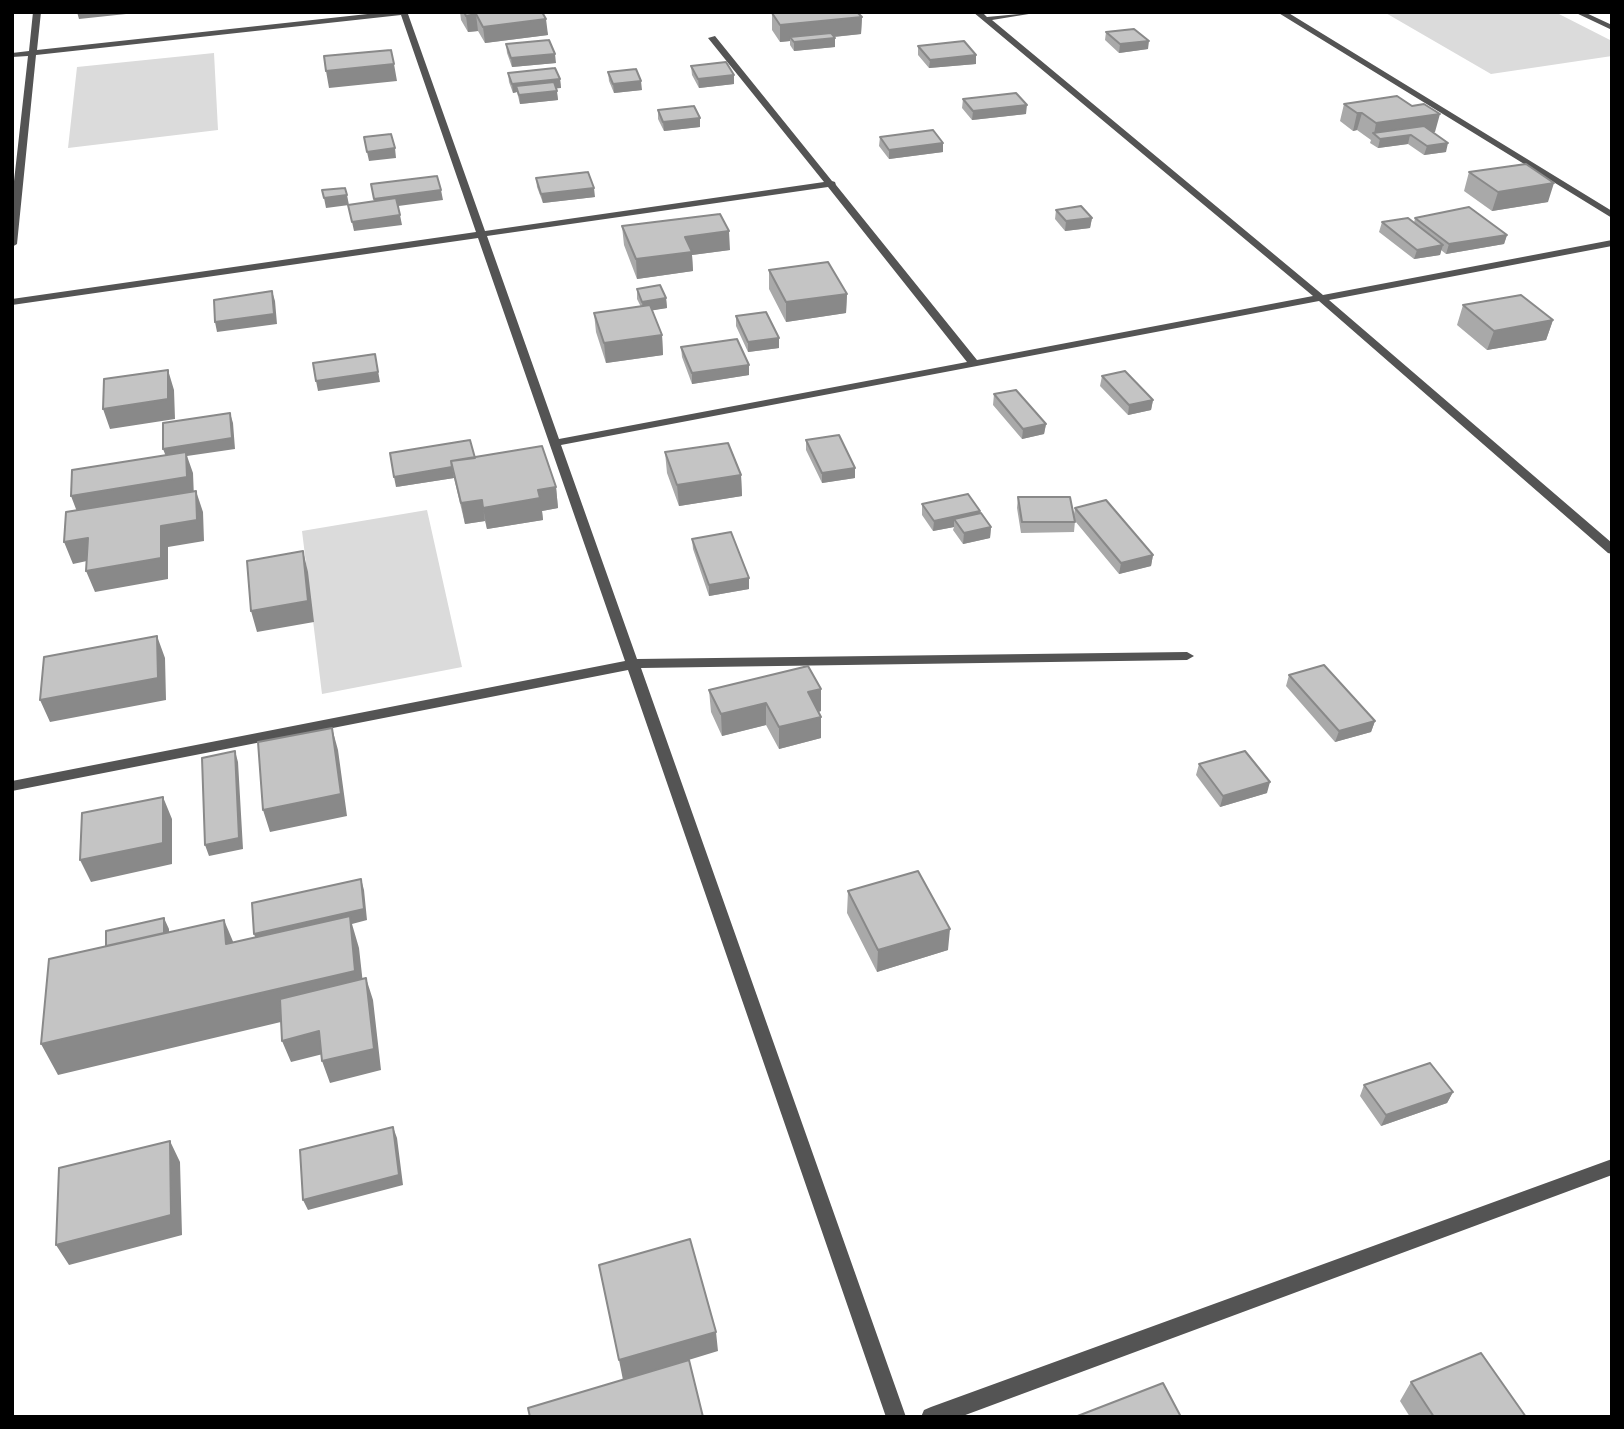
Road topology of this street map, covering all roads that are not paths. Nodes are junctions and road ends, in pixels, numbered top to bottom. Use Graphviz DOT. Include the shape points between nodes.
graph roads {
  1 [pos="37,12"];
  2 [pos="405,12"];
  3 [pos="1037,12"];
  4 [pos="1281,12"];
  5 [pos="1578,12"];
  6 [pos="981,16"];
  7 [pos="1612,28"];
  8 [pos="712,38"];
  9 [pos="33,52"];
  10 [pos="12,55"];
  11 [pos="832,184"];
  12 [pos="1612,215"];
  13 [pos="480,235"];
  14 [pos="1612,243"];
  15 [pos="12,244"];
  16 [pos="1321,298"];
  17 [pos="12,302"];
  18 [pos="974,363"];
  19 [pos="554,443"];
  20 [pos="1612,550"];
  21 [pos="1186,656"];
  22 [pos="634,664"];
  23 [pos="12,786"];
  24 [pos="1612,1167"];
  25 [pos="896,1417"];
  26 [pos="931,1417"];
  1 -- 9 [label="street"];
  2 -- 9 [label="street"];
  2 -- 13 [label="street"];
  3 -- 6 [label="street"];
  4 -- 12 [label="street"];
  5 -- 7 [label="street"];
  6 -- 16 [label="street"];
  8 -- 11 [label="street"];
  9 -- 10 [label="street"];
  9 -- 15 [label="street"];
  11 -- 13 [label="street"];
  11 -- 18 [label="street"];
  13 -- 17 [label="street"];
  13 -- 19 [label="street"];
  14 -- 16 [label="street"];
  16 -- 18 [label="street"];
  16 -- 20 [label="street"];
  18 -- 19 [label="street"];
  19 -- 22 [label="street"];
  21 -- 22 [label="street"];
  22 -- 23 [label="street"];
  22 -- 25 [label="street"];
  24 -- 26 [label="street"];
}
